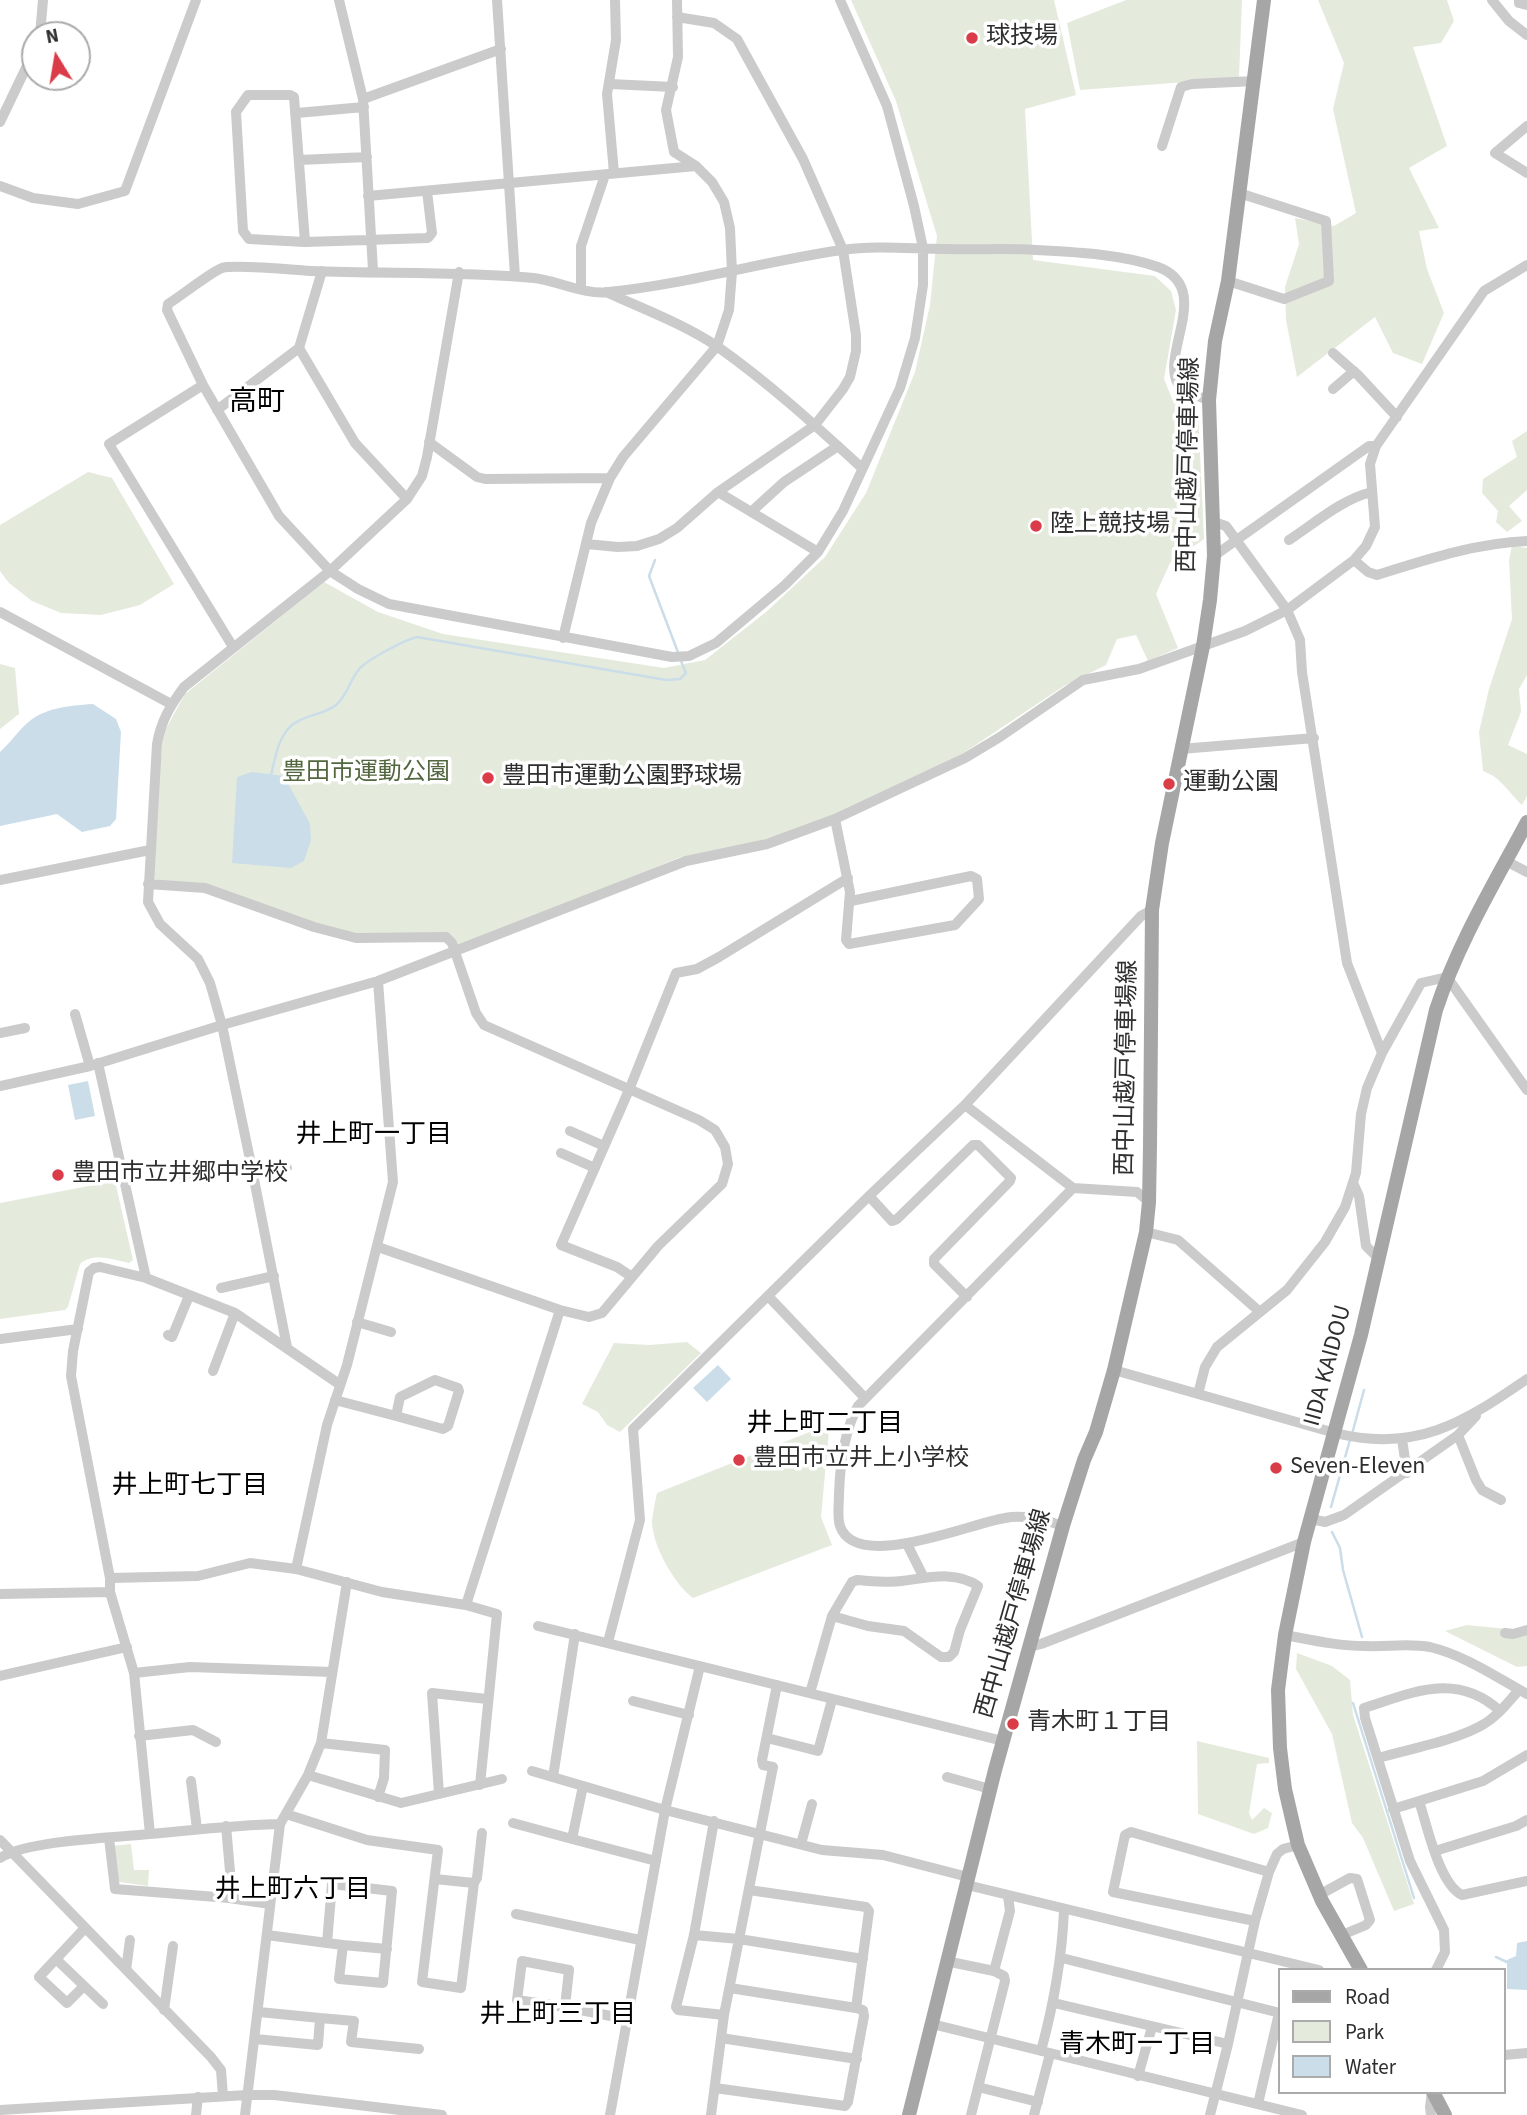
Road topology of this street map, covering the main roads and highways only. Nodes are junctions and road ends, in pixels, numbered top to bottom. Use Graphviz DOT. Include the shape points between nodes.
graph roads {
  1 [pos="1265,0"];
  2 [pos="1527,822"];
  3 [pos="1361,1968"];
  4 [pos="1434,2094"];
  5 [pos="909,2115"];
  6 [pos="1445,2115"];
  1 -- 5 [label="main road, 西中山越戸停車場線" via="1209,400 1214,556 1203,646 1152,910 1146,1232 1114,1370 1063,1526 990,1788"];
  2 -- 3 [label="main road, IIDA KAIDOU" via="1447,977 1427,1044 1379,1259 1304,1542 1285,1635 1278,1690 1285,1789 1298,1845 1319,1895"];
  4 -- 6 [label="main road"];
}
